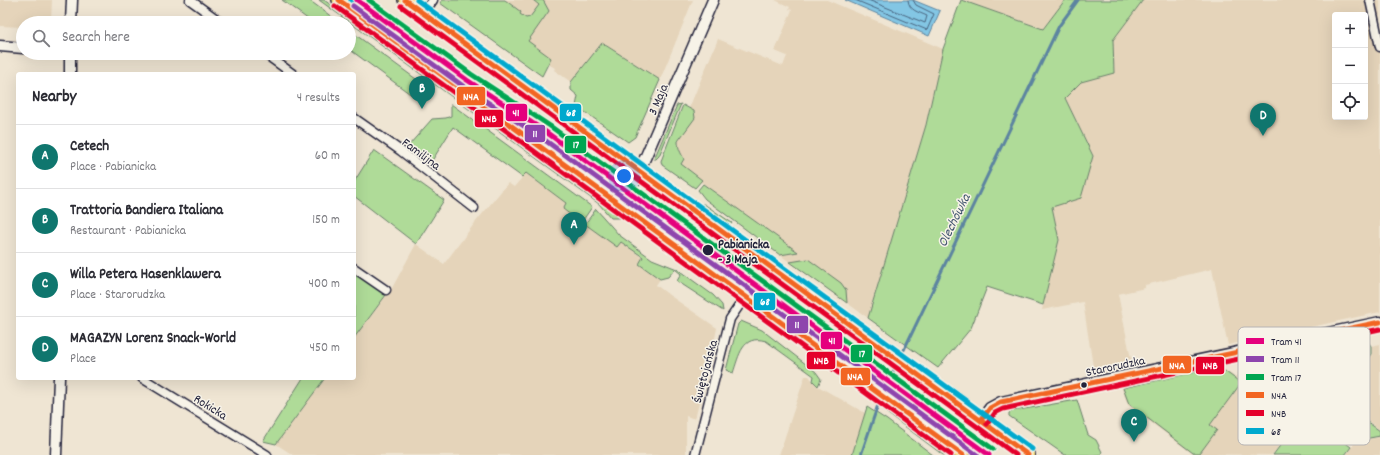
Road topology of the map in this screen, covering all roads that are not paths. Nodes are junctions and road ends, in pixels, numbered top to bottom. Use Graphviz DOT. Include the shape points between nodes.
graph roads {
  1 [pos="72,0"];
  2 [pos="190,0"];
  3 [pos="339,0"];
  4 [pos="405,0"];
  5 [pos="433,0"];
  6 [pos="713,0"];
  7 [pos="1370,0"];
  8 [pos="424,13"];
  9 [pos="71,16"];
  10 [pos="212,16"];
  11 [pos="0,46"];
  12 [pos="16,47"];
  13 [pos="1380,47"];
  14 [pos="70,60"];
  15 [pos="274,60"];
  16 [pos="70,72"];
  17 [pos="290,72"];
  18 [pos="356,119"];
  19 [pos="640,171"];
  20 [pos="621,206"];
  21 [pos="474,208"];
  22 [pos="356,269"];
  23 [pos="386,290"];
  24 [pos="746,297"];
  25 [pos="1380,322"];
  26 [pos="1356,327"];
  27 [pos="1238,352"];
  28 [pos="59,380"];
  29 [pos="145,380"];
  30 [pos="980,420"];
  31 [pos="56,455"];
  32 [pos="267,455"];
  33 [pos="695,455"];
  34 [pos="963,455"];
  35 [pos="1028,455"];
  1 -- 9 [label="street"];
  2 -- 10 [label="street"];
  3 -- 20 [label="main road"];
  4 -- 8 [label="main road"];
  5 -- 8 [label="street"];
  6 -- 19 [label="street, 3 Maja"];
  7 -- 13 [label="street"];
  8 -- 19 [label="main road"];
  11 -- 12 [label="street"];
  14 -- 16 [label="street"];
  15 -- 17 [label="street"];
  18 -- 21 [label="street, Familijna"];
  19 -- 20 [label="street, 3 Maja" via="632,190"];
  19 -- 30 [label="main road"];
  20 -- 24 [label="main road"];
  22 -- 23 [label="street"];
  24 -- 33 [label="street, Świętojańska" via="730,319"];
  24 -- 34 [label="main road"];
  25 -- 26 [label="street, Starorudzka"];
  27 -- 30 [label="street, Starorudzka" via="1000,402 990,408"];
  28 -- 31 [label="street"];
  29 -- 32 [label="street, Rokicka"];
  30 -- 35 [label="main road"];
}
